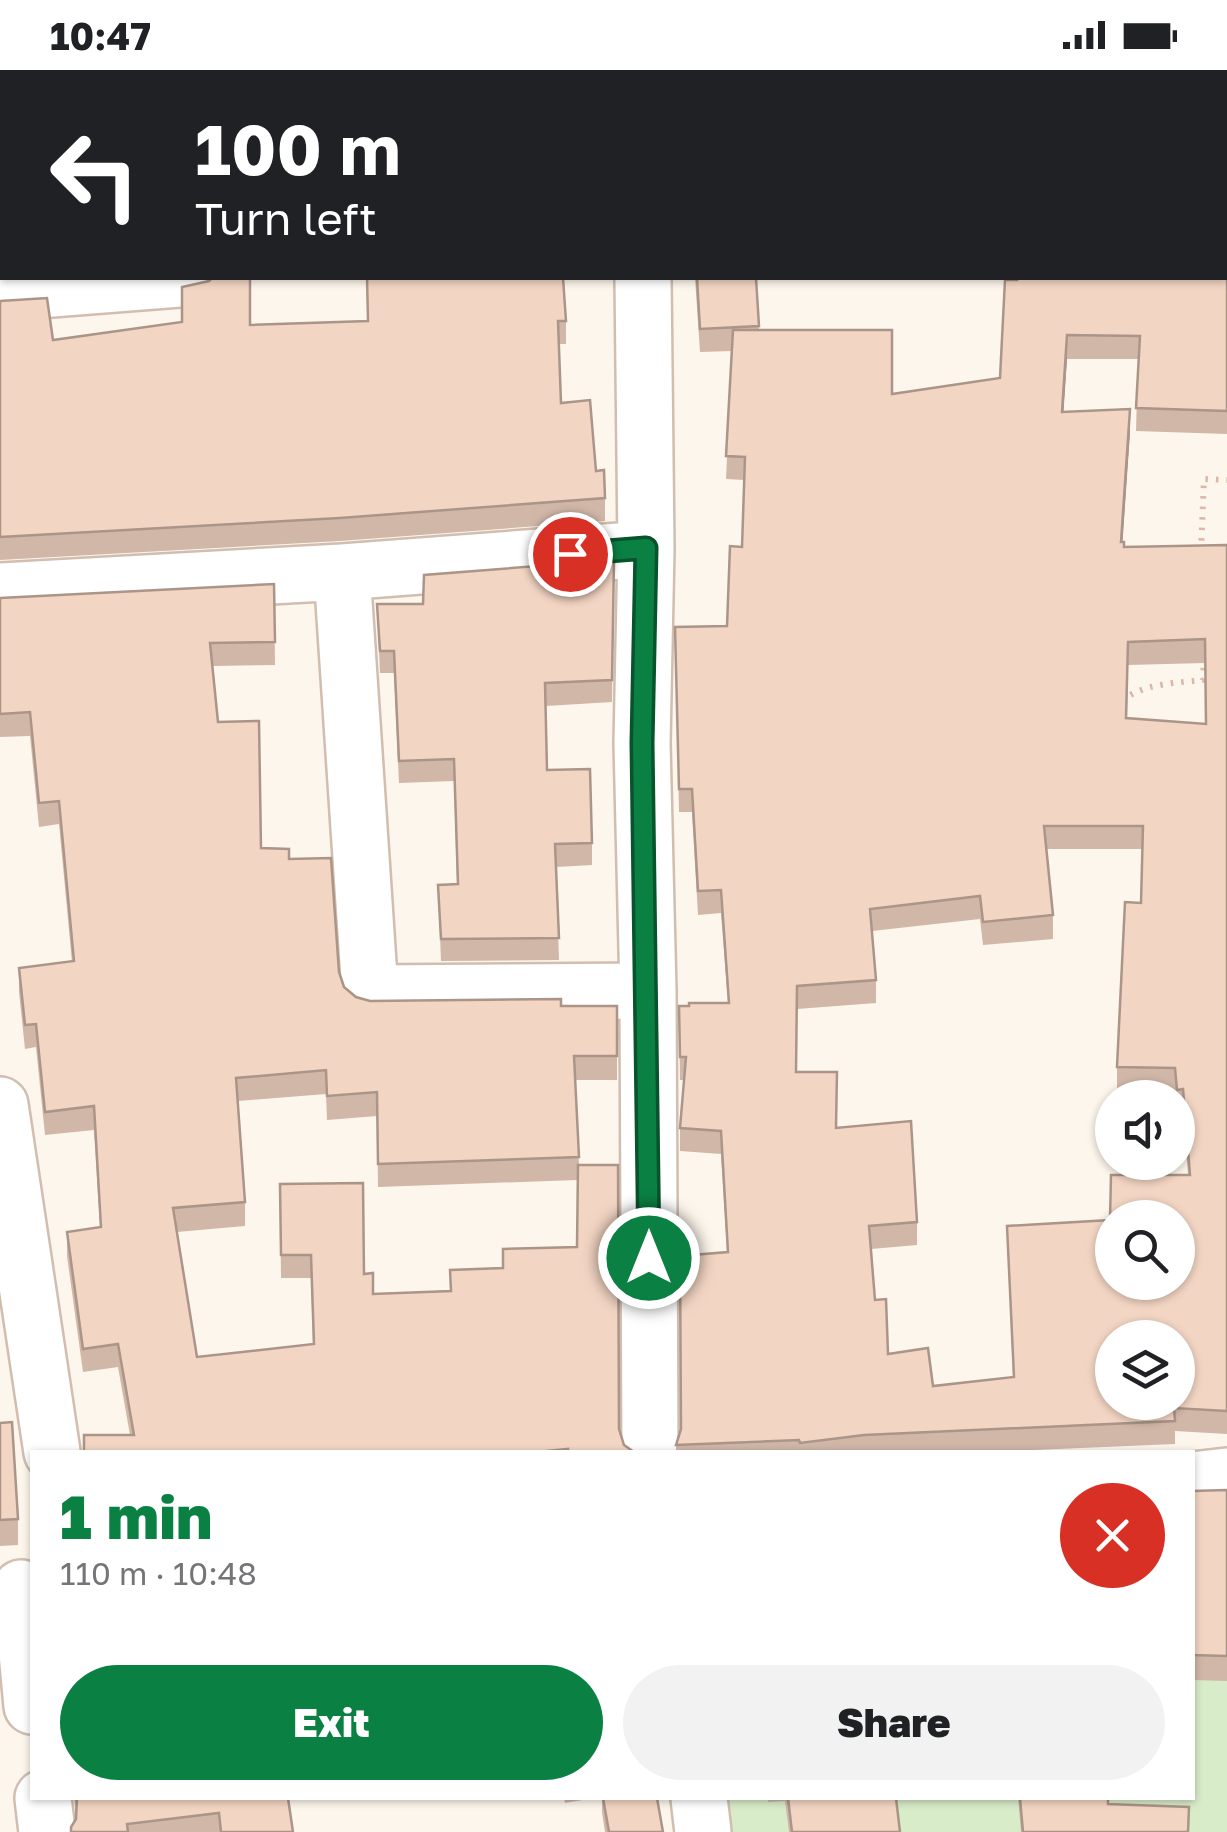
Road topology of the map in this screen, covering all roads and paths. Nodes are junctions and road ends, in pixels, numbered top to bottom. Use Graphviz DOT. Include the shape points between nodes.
graph roads {
  1 [pos="166,280"];
  2 [pos="642,280"];
  3 [pos="0,293"];
  4 [pos="1227,480"];
  5 [pos="646,548"];
  6 [pos="1202,557"];
  7 [pos="342,572"];
  8 [pos="0,590"];
  9 [pos="1204,646"];
  10 [pos="1110,712"];
  11 [pos="648,992"];
  12 [pos="0,1105"];
  13 [pos="52,1450"];
  14 [pos="650,1450"];
  15 [pos="1227,1476"];
  16 [pos="1195,1480"];
  17 [pos="18,1589"];
  18 [pos="30,1689"];
  19 [pos="43,1800"];
  20 [pos="699,1800"];
  21 [pos="47,1832"];
  22 [pos="703,1832"];
  1 -- 3 [label="street"];
  2 -- 5 [label="street"];
  4 -- 6 [label="path" via="1204,479"];
  5 -- 7 [label="street"];
  5 -- 11 [label="street"];
  7 -- 8 [label="street"];
  7 -- 11 [label="street" via="370,993"];
  9 -- 10 [label="path" via="1204,680 1131,694"];
  11 -- 14 [label="street"];
  12 -- 13 [label="street"];
  15 -- 16 [label="street"];
  17 -- 18 [label="street"];
  19 -- 21 [label="street"];
  20 -- 22 [label="street"];
}
